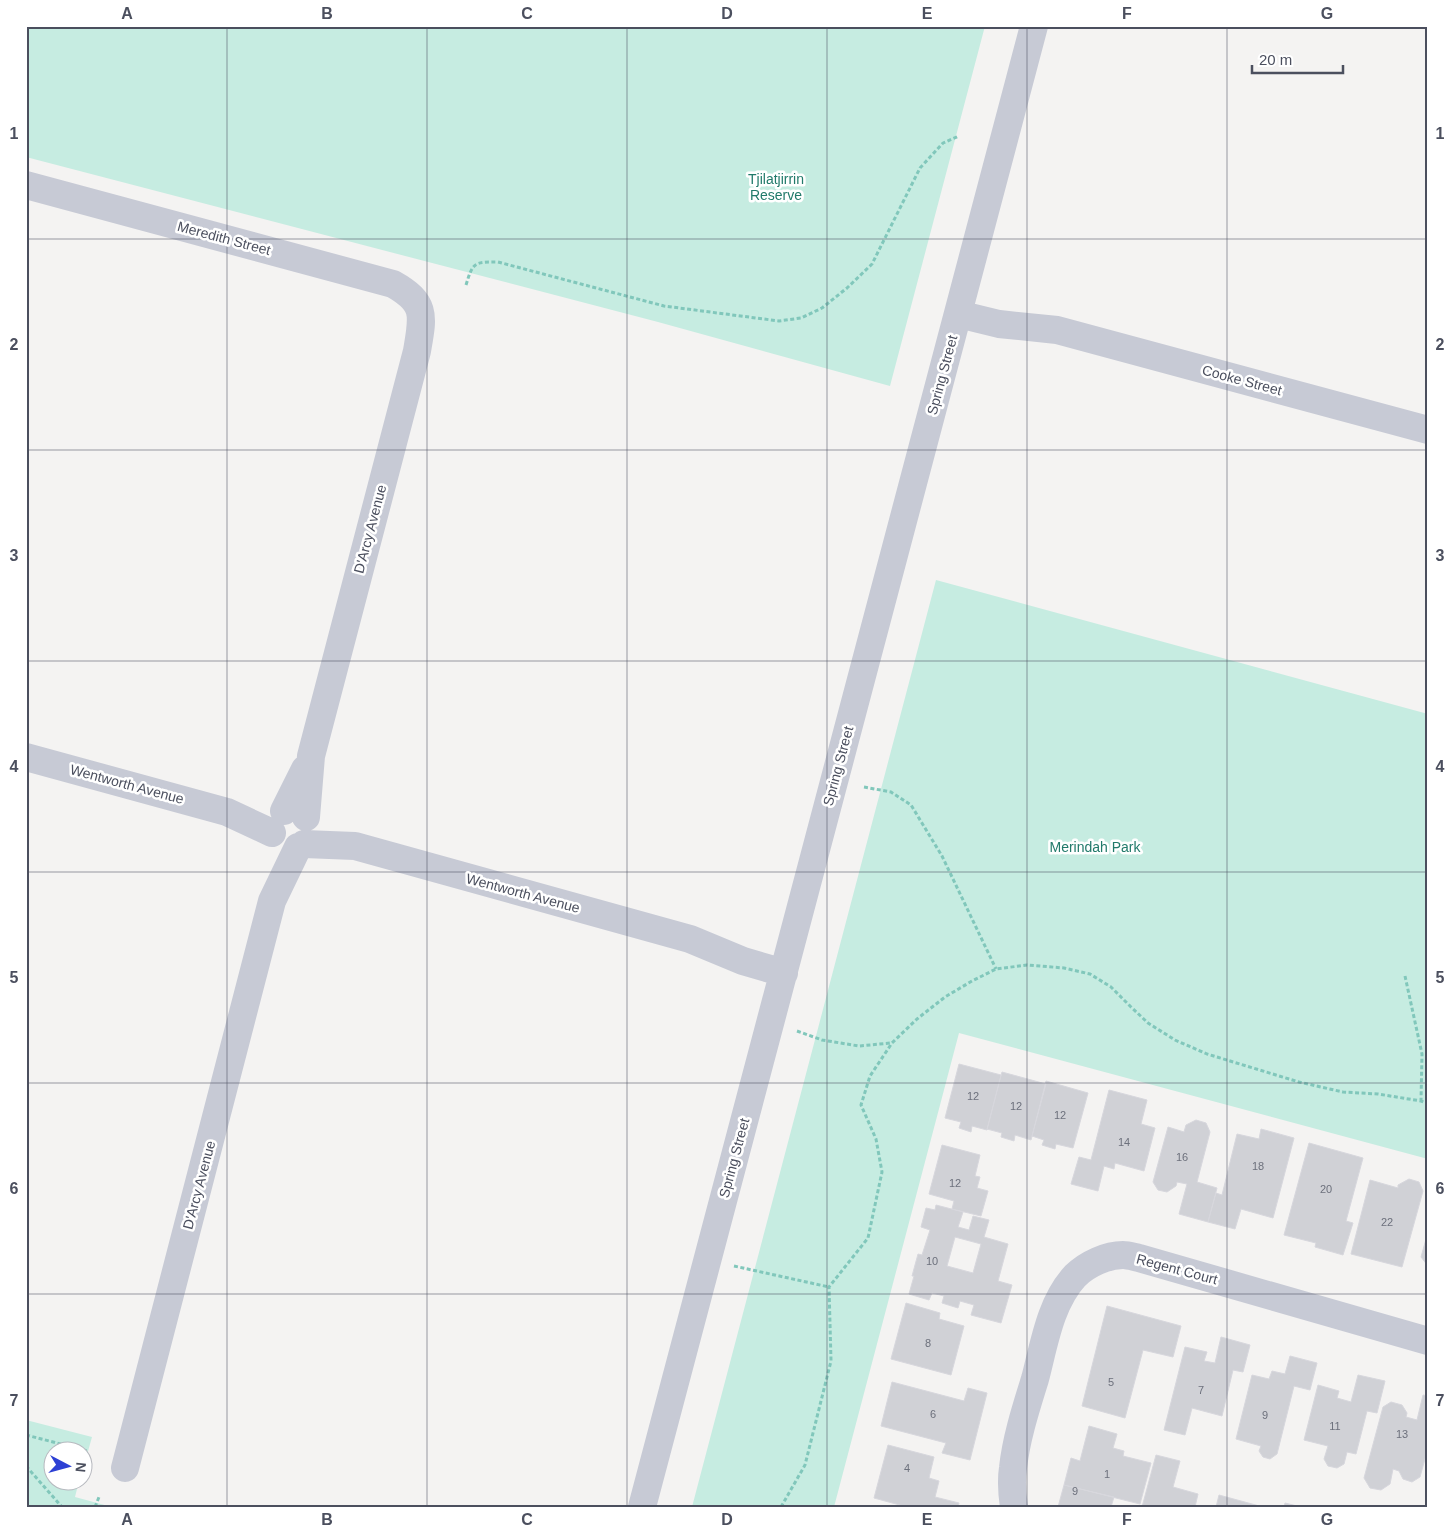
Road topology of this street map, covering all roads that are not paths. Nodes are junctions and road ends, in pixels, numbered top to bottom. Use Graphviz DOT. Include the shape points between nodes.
graph roads {
  1 [pos="1034,26"];
  2 [pos="26,185"];
  3 [pos="416,301"];
  4 [pos="960,304"];
  5 [pos="1428,430"];
  6 [pos="26,757"];
  7 [pos="291,829"];
  8 [pos="786,965"];
  9 [pos="1428,1341"];
  10 [pos="125,1468"];
  11 [pos="642,1507"];
  12 [pos="1014,1507"];
  1 -- 4 [label="street, Spring Street"];
  2 -- 3 [label="street, Meredith Street" via="392,284 408,292"];
  3 -- 7 [label="street, D'Arcy Avenue" via="421,313 417,351"];
  4 -- 5 [label="street, Cooke Street" via="1004,307 1057,330"];
  4 -- 8 [label="street, Spring Street"];
  6 -- 7 [label="street, Wentworth Avenue"];
  7 -- 8 [label="street, Wentworth Avenue" via="690,939 747,946"];
  7 -- 10 [label="street, D'Arcy Avenue"];
  8 -- 11 [label="street, Spring Street"];
  9 -- 12 [label="street, Regent Court" via="1138,1258 1124,1255 1092,1264 1076,1276 1053,1313 1024,1414 1013,1469"];
}
